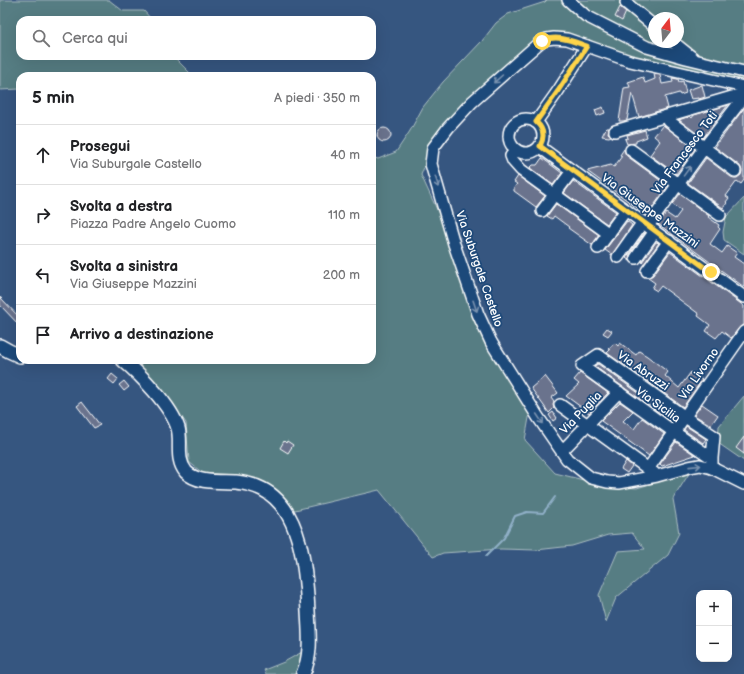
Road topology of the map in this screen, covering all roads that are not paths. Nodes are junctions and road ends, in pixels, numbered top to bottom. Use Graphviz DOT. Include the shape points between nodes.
graph roads {
  1 [pos="568,0"];
  2 [pos="626,3"];
  3 [pos="648,21"];
  4 [pos="587,46"];
  5 [pos="680,48"];
  6 [pos="694,60"];
  7 [pos="744,72"];
  8 [pos="744,87"];
  9 [pos="744,94"];
  10 [pos="744,97"];
  11 [pos="639,120"];
  12 [pos="668,121"];
  13 [pos="536,122"];
  14 [pos="615,131"];
  15 [pos="540,146"];
  16 [pos="704,148"];
  17 [pos="516,150"];
  18 [pos="631,150"];
  19 [pos="572,171"];
  20 [pos="735,171"];
  21 [pos="678,185"];
  22 [pos="554,195"];
  23 [pos="626,210"];
  24 [pos="542,211"];
  25 [pos="720,215"];
  26 [pos="649,226"];
  27 [pos="609,234"];
  28 [pos="669,241"];
  29 [pos="598,248"];
  30 [pos="618,257"];
  31 [pos="636,258"];
  32 [pos="647,271"];
  33 [pos="744,297"];
  34 [pos="744,332"];
  35 [pos="0,346"];
  36 [pos="16,354"];
  37 [pos="127,364"];
  38 [pos="582,366"];
  39 [pos="619,392"];
  40 [pos="560,405"];
  41 [pos="685,417"];
  42 [pos="588,425"];
  43 [pos="674,432"];
  44 [pos="562,451"];
  45 [pos="712,463"];
  46 [pos="648,469"];
  47 [pos="657,476"];
  48 [pos="744,484"];
  49 [pos="303,674"];
  1 -- 6 [label="street" via="586,16 647,47"];
  2 -- 3 [label="street"];
  4 -- 8 [label="street, Via Suburgale Castello" via="630,61"];
  4 -- 13 [label="street"];
  4 -- 44 [label="street, Via Suburgale Castello, one-way" via="567,39 554,38 542,41 472,102 448,128 433,148 431,164 454,244 481,321 491,342"];
  5 -- 6 [label="street"];
  6 -- 7 [label="street"];
  9 -- 11 [label="street" via="731,91"];
  9 -- 14 [label="street"];
  10 -- 16 [label="street, Via Francesco Toti"];
  12 -- 16 [label="street"];
  13 -- 15 [label="street" via="543,131"];
  13 -- 17 [label="street" via="526,118 520,119 512,126 509,136"];
  15 -- 17 [label="street" via="529,153"];
  15 -- 19 [label="street, Via Giuseppe Mazzini"];
  16 -- 20 [label="street"];
  21 -- 16 [label="street, Via Francesco Toti, one-way"];
  17 -- 22 [label="street" via="511,156 516,164"];
  18 -- 21 [label="street"];
  19 -- 22 [label="street"];
  19 -- 23 [label="street, Via Giuseppe Mazzini"];
  21 -- 25 [label="street"];
  21 -- 26 [label="street, Via Francesco Toti"];
  22 -- 24 [label="street"];
  22 -- 27 [label="street"];
  23 -- 26 [label="street, Via Giuseppe Mazzini"];
  23 -- 27 [label="street"];
  26 -- 28 [label="street, Via Giuseppe Mazzini"];
  26 -- 30 [label="street"];
  26 -- 31 [label="street"];
  27 -- 29 [label="street"];
  28 -- 32 [label="street"];
  28 -- 33 [label="street, Via Giuseppe Mazzini"];
  34 -- 41 [label="street, Via Livorno"];
  35 -- 36 [label="main road"];
  37 -- 49 [label="main road" via="171,412 178,430 180,459 186,471 202,480 240,483 262,489 277,500 287,513 297,535 304,564 310,646"];
  38 -- 39 [label="street, Via Sicilia"];
  38 -- 41 [label="street, Via Abruzzi" via="598,355"];
  39 -- 42 [label="street, Via Puglia"];
  39 -- 43 [label="street, Via Sicilia"];
  40 -- 42 [label="street"];
  41 -- 43 [label="street, Via Livorno"];
  41 -- 45 [label="street, Via Abruzzi" via="714,436"];
  42 -- 44 [label="street, Via Puglia"];
  42 -- 46 [label="street"];
  43 -- 45 [label="street, Via Sicilia"];
  43 -- 46 [label="street, Via Livorno"];
  44 -- 47 [label="street, Via Suburgale Castello" via="591,478 620,483"];
  47 -- 45 [label="street, Via Suburgale Castello, one-way"];
  45 -- 48 [label="street, Via Suburgale Castello"];
  46 -- 47 [label="street"];
}
